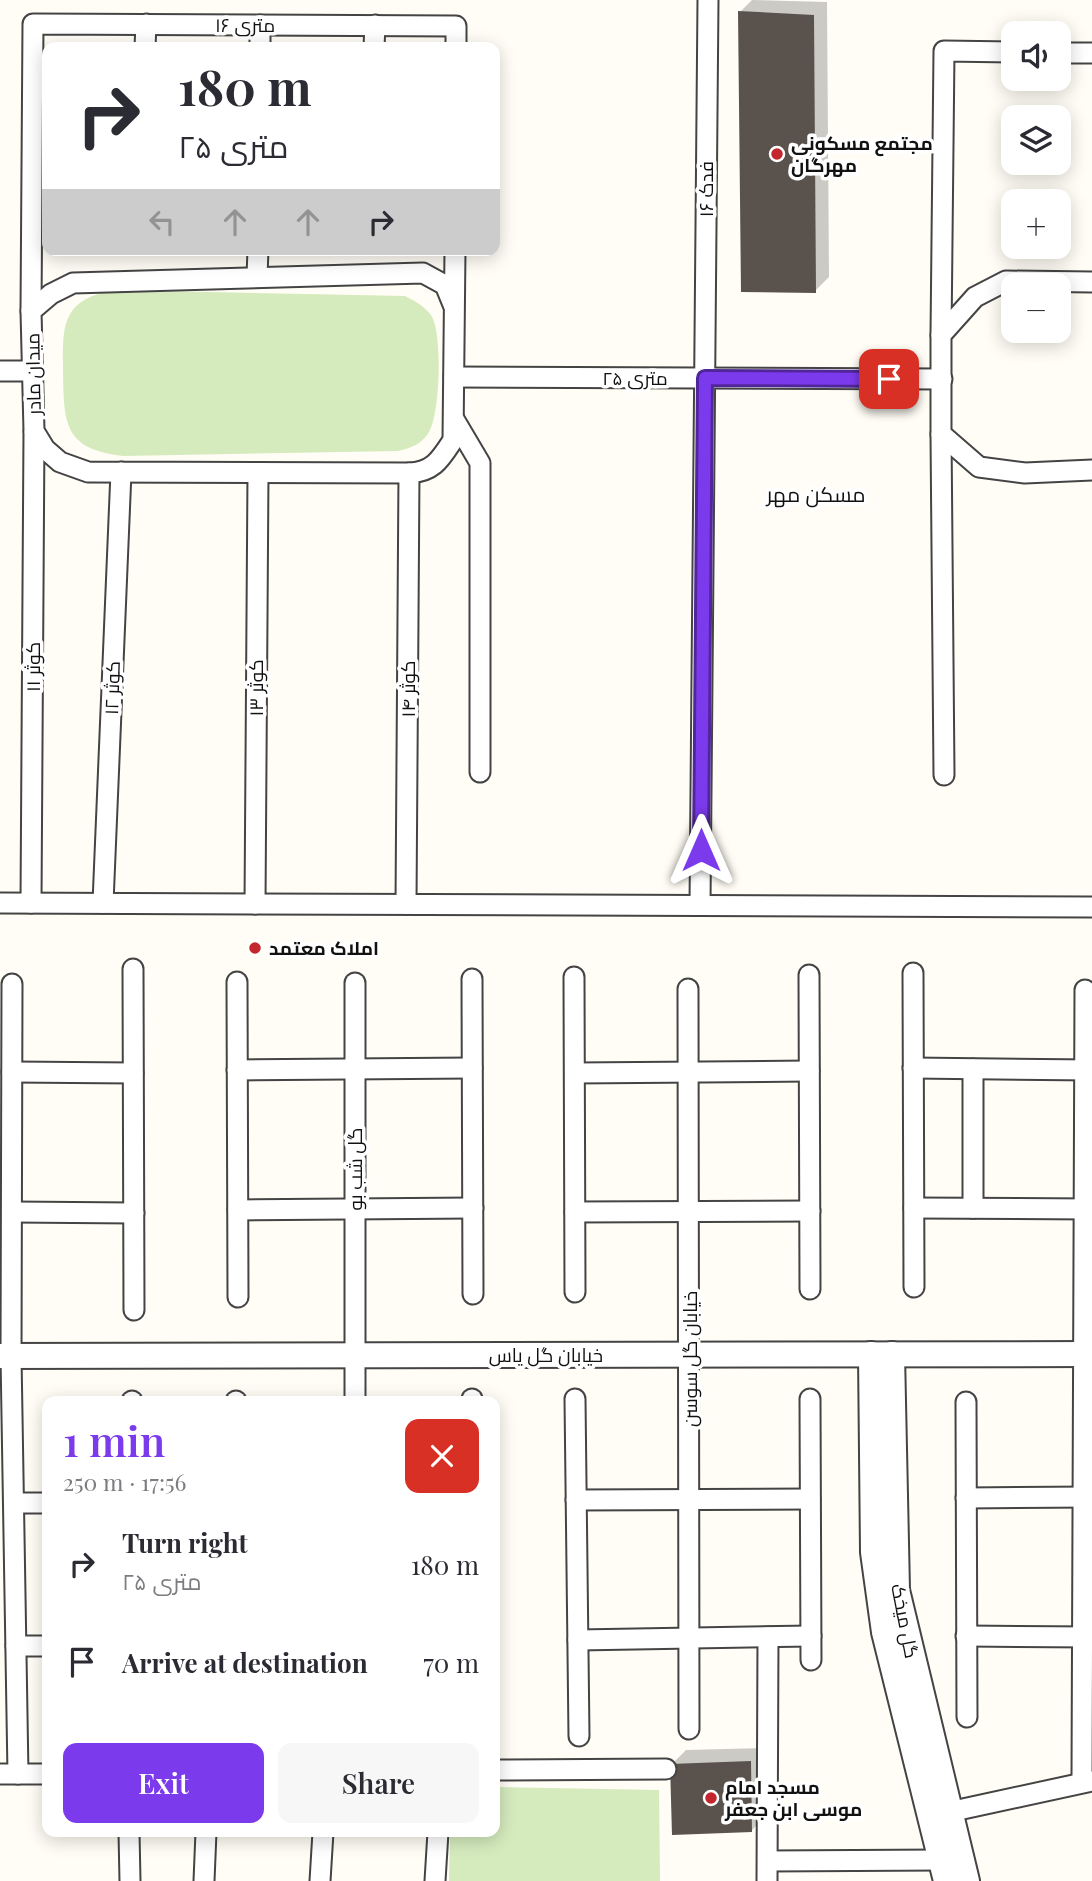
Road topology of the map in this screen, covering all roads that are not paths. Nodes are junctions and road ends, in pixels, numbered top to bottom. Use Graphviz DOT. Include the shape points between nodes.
graph roads {
  1 [pos="708,0"];
  2 [pos="146,24"];
  3 [pos="260,25"];
  4 [pos="374,25"];
  5 [pos="145,42"];
  6 [pos="260,42"];
  7 [pos="374,42"];
  8 [pos="456,42"];
  9 [pos="1001,52"];
  10 [pos="1071,53"];
  11 [pos="1092,53"];
  12 [pos="258,256"];
  13 [pos="455,256"];
  14 [pos="257,276"];
  15 [pos="1092,282"];
  16 [pos="454,307"];
  17 [pos="31,311"];
  18 [pos="941,335"];
  19 [pos="0,371"];
  20 [pos="33,371"];
  21 [pos="454,377"];
  22 [pos="705,378"];
  23 [pos="942,379"];
  24 [pos="453,418"];
  25 [pos="34,431"];
  26 [pos="941,434"];
  27 [pos="1092,470"];
  28 [pos="121,472"];
  29 [pos="258,472"];
  30 [pos="410,473"];
  31 [pos="480,772"];
  32 [pos="944,775"];
  33 [pos="0,903"];
  34 [pos="31,903"];
  35 [pos="103,903"];
  36 [pos="255,904"];
  37 [pos="406,904"];
  38 [pos="700,905"];
  39 [pos="1092,907"];
  40 [pos="133,969"];
  41 [pos="913,973"];
  42 [pos="809,975"];
  43 [pos="575,977"];
  44 [pos="472,979"];
  45 [pos="237,982"];
  46 [pos="355,983"];
  47 [pos="12,984"];
  48 [pos="688,989"];
  49 [pos="1085,990"];
  50 [pos="472,1068"];
  51 [pos="913,1068"];
  52 [pos="355,1069"];
  53 [pos="973,1069"];
  54 [pos="237,1070"];
  55 [pos="1089,1070"];
  56 [pos="809,1071"];
  57 [pos="12,1072"];
  58 [pos="688,1072"];
  59 [pos="134,1073"];
  60 [pos="575,1073"];
  61 [pos="473,1208"];
  62 [pos="914,1208"];
  63 [pos="355,1209"];
  64 [pos="973,1209"];
  65 [pos="1088,1209"];
  66 [pos="238,1210"];
  67 [pos="810,1211"];
  68 [pos="12,1212"];
  69 [pos="575,1212"];
  70 [pos="689,1212"];
  71 [pos="134,1213"];
  72 [pos="914,1287"];
  73 [pos="810,1289"];
  74 [pos="575,1292"];
  75 [pos="473,1294"];
  76 [pos="238,1297"];
  77 [pos="134,1310"];
  78 [pos="690,1354"];
  79 [pos="882,1354"];
  80 [pos="1088,1354"];
  81 [pos="355,1355"];
  82 [pos="6,1356"];
  83 [pos="355,1396"];
  84 [pos="575,1399"];
  85 [pos="810,1399"];
  86 [pos="966,1402"];
  87 [pos="1088,1497"];
  88 [pos="966,1498"];
  89 [pos="810,1499"];
  90 [pos="576,1500"];
  91 [pos="690,1500"];
  92 [pos="14,1503"];
  93 [pos="42,1503"];
  94 [pos="811,1636"];
  95 [pos="966,1636"];
  96 [pos="768,1637"];
  97 [pos="1087,1637"];
  98 [pos="690,1638"];
  99 [pos="578,1640"];
  100 [pos="16,1646"];
  101 [pos="42,1646"];
  102 [pos="811,1660"];
  103 [pos="967,1717"];
  104 [pos="690,1729"];
  105 [pos="579,1736"];
  106 [pos="666,1769"];
  107 [pos="500,1770"];
  108 [pos="9,1774"];
  109 [pos="42,1774"];
  110 [pos="1087,1781"];
  111 [pos="940,1815"];
  112 [pos="129,1837"];
  113 [pos="206,1837"];
  114 [pos="323,1837"];
  115 [pos="438,1837"];
  116 [pos="768,1861"];
  117 [pos="943,1870"];
  118 [pos="130,1881"];
  119 [pos="204,1881"];
  120 [pos="320,1881"];
  121 [pos="435,1881"];
  122 [pos="767,1881"];
  123 [pos="967,1881"];
  1 -- 22 [label="street, فدک ۱۶"];
  2 -- 3 [label="street, ۱۶ متری"];
  2 -- 5 [label="street"];
  2 -- 17 [label="street, ۱۶ متری" via="33,24"];
  3 -- 4 [label="street, ۱۶ متری"];
  3 -- 6 [label="street"];
  4 -- 7 [label="street"];
  4 -- 8 [label="street, ۱۶ متری" via="456,26"];
  9 -- 18 [label="street" via="944,51"];
  10 -- 11 [label="street"];
  12 -- 14 [label="street"];
  13 -- 16 [label="street"];
  14 -- 16 [label="street, میدان مادر" via="423,274 445,285"];
  14 -- 17 [label="street, میدان مادر" via="86,280 61,288"];
  15 -- 18 [label="street" via="1006,281 975,297"];
  16 -- 21 [label="street, میدان مادر"];
  17 -- 20 [label="street, میدان مادر"];
  18 -- 23 [label="street"];
  19 -- 20 [label="street"];
  20 -- 25 [label="street, میدان مادر"];
  21 -- 22 [label="street, ۲۵ متری"];
  21 -- 24 [label="street, میدان مادر"];
  22 -- 23 [label="street, ۲۵ متری"];
  22 -- 38 [label="street, فدک ۱۶"];
  23 -- 26 [label="street"];
  24 -- 30 [label="street, میدان مادر" via="453,440 441,460 428,470"];
  24 -- 31 [label="street" via="480,463"];
  25 -- 28 [label="street, میدان مادر" via="52,456 69,467"];
  25 -- 34 [label="street, کوثر ۱۱"];
  26 -- 27 [label="street" via="979,467 1025,472"];
  26 -- 32 [label="street"];
  28 -- 29 [label="street, میدان مادر"];
  28 -- 35 [label="street, کوثر ۱۲"];
  29 -- 30 [label="street, میدان مادر"];
  29 -- 36 [label="street, کوثر ۱۳"];
  30 -- 37 [label="street, کوثر ۱۴"];
  33 -- 34 [label="street"];
  34 -- 35 [label="street"];
  35 -- 36 [label="street"];
  36 -- 37 [label="street"];
  37 -- 38 [label="street"];
  38 -- 39 [label="street"];
  40 -- 59 [label="street"];
  41 -- 51 [label="street"];
  42 -- 56 [label="street"];
  43 -- 60 [label="street"];
  44 -- 50 [label="street"];
  45 -- 54 [label="street"];
  46 -- 52 [label="street, گل شب بو"];
  47 -- 57 [label="street"];
  48 -- 58 [label="street, خیابان گل سوسن"];
  49 -- 55 [label="street"];
  50 -- 52 [label="street"];
  50 -- 61 [label="street"];
  51 -- 53 [label="street"];
  51 -- 62 [label="street"];
  52 -- 54 [label="street"];
  52 -- 63 [label="street, گل شب بو"];
  53 -- 55 [label="street"];
  53 -- 64 [label="street"];
  54 -- 66 [label="street"];
  55 -- 65 [label="street"];
  56 -- 58 [label="street"];
  56 -- 67 [label="street"];
  57 -- 59 [label="street"];
  57 -- 68 [label="street"];
  58 -- 60 [label="street"];
  58 -- 70 [label="street, خیابان گل سوسن"];
  59 -- 71 [label="street"];
  60 -- 69 [label="street"];
  61 -- 63 [label="street"];
  61 -- 75 [label="street"];
  62 -- 64 [label="street"];
  62 -- 72 [label="street"];
  63 -- 66 [label="street"];
  63 -- 81 [label="street, گل شب بو"];
  64 -- 65 [label="street"];
  65 -- 80 [label="street"];
  66 -- 76 [label="street"];
  67 -- 70 [label="street"];
  67 -- 73 [label="street"];
  68 -- 71 [label="street"];
  68 -- 82 [label="street"];
  69 -- 70 [label="street"];
  69 -- 74 [label="street"];
  70 -- 78 [label="street, خیابان گل سوسن"];
  71 -- 77 [label="street"];
  78 -- 79 [label="street, خیابان گل یاس"];
  78 -- 81 [label="street, خیابان گل یاس"];
  78 -- 91 [label="street, خیابان گل سوسن"];
  79 -- 80 [label="street, خیابان گل یاس"];
  79 -- 111 [label="street, گل میخک" via="877,1592 884,1632"];
  80 -- 87 [label="street"];
  81 -- 82 [label="street, خیابان گل یاس"];
  81 -- 83 [label="street, گل شب بو"];
  82 -- 92 [label="street"];
  84 -- 90 [label="street"];
  85 -- 89 [label="street"];
  86 -- 88 [label="street"];
  87 -- 88 [label="street"];
  87 -- 97 [label="street"];
  88 -- 95 [label="street"];
  89 -- 91 [label="street"];
  89 -- 94 [label="street"];
  90 -- 91 [label="street"];
  90 -- 99 [label="street"];
  91 -- 98 [label="street, خیابان گل سوسن"];
  92 -- 93 [label="street"];
  92 -- 100 [label="street"];
  94 -- 96 [label="street"];
  94 -- 102 [label="street"];
  95 -- 97 [label="street"];
  95 -- 103 [label="street"];
  96 -- 98 [label="street"];
  96 -- 116 [label="street"];
  97 -- 110 [label="street"];
  98 -- 99 [label="street"];
  98 -- 104 [label="street, خیابان گل سوسن"];
  99 -- 105 [label="street"];
  100 -- 101 [label="street"];
  100 -- 108 [label="street"];
  106 -- 107 [label="street"];
  108 -- 109 [label="street"];
  110 -- 111 [label="street"];
  111 -- 117 [label="street, گل میخک"];
  111 -- 123 [label="street, گل میخک"];
  112 -- 118 [label="street"];
  113 -- 119 [label="street"];
  114 -- 120 [label="street"];
  115 -- 121 [label="street"];
  116 -- 117 [label="street"];
  116 -- 122 [label="street"];
}
